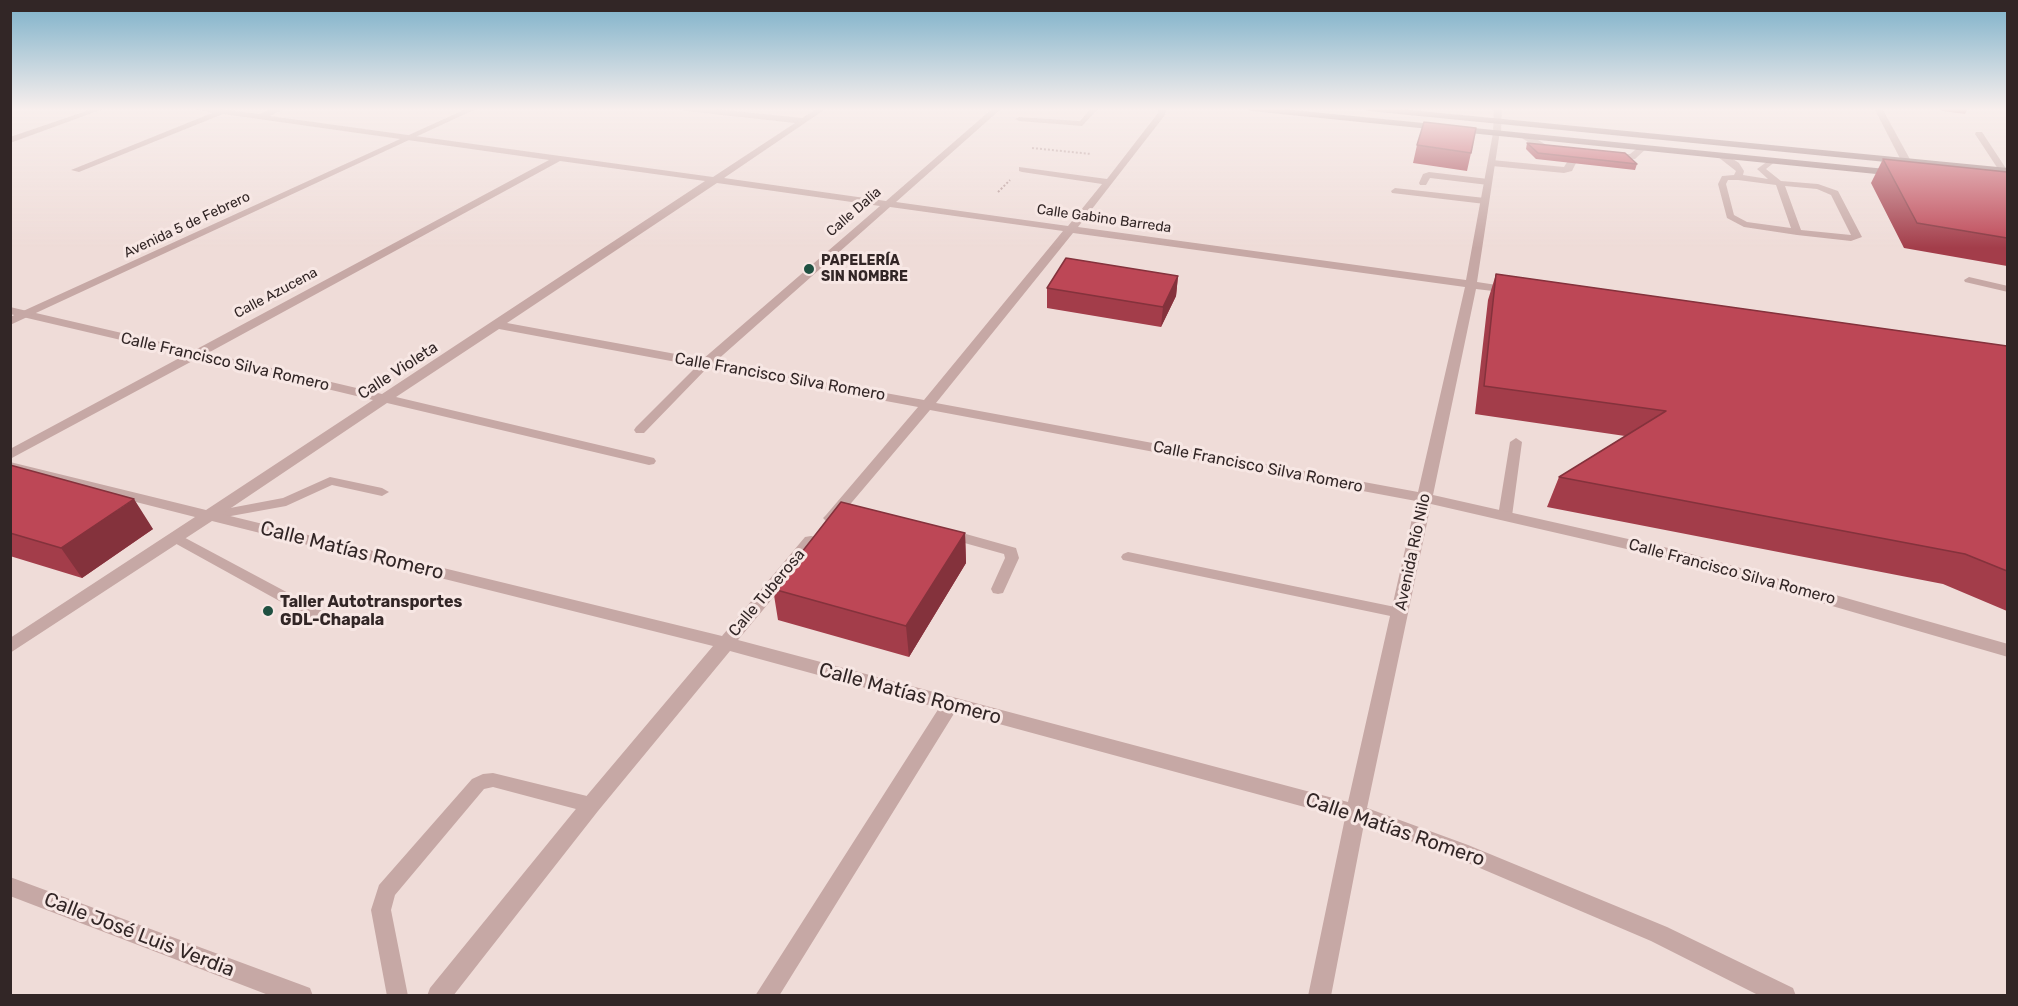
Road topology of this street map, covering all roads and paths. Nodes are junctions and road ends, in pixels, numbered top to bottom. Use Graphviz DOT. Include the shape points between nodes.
graph roads {
  1 [pos="114,155"];
  2 [pos="369,155"];
  3 [pos="528,155"];
  4 [pos="753,155"];
  5 [pos="943,155"];
  6 [pos="1130,155"];
  7 [pos="1493,155"];
  8 [pos="1568,155"];
  9 [pos="1635,155"];
  10 [pos="1721,155"];
  11 [pos="1835,155"];
  12 [pos="1903,155"];
  13 [pos="1994,155"];
  14 [pos="1607,156"];
  15 [pos="557,159"];
  16 [pos="1772,161"];
  17 [pos="1906,161"];
  18 [pos="1492,163"];
  19 [pos="1022,169"];
  20 [pos="76,170"];
  21 [pos="2005,171"];
  22 [pos="1913,174"];
  23 [pos="1925,176"];
  24 [pos="1738,177"];
  25 [pos="714,181"];
  26 [pos="1109,182"];
  27 [pos="1488,182"];
  28 [pos="1423,183"];
  29 [pos="1779,183"];
  30 [pos="1395,191"];
  31 [pos="1485,201"];
  32 [pos="885,204"];
  33 [pos="1069,230"];
  34 [pos="1797,232"];
  35 [pos="1970,280"];
  36 [pos="1471,284"];
  37 [pos="2007,289"];
  38 [pos="1518,291"];
  39 [pos="10,310"];
  40 [pos="27,314"];
  41 [pos="10,322"];
  42 [pos="499,324"];
  43 [pos="193,355"];
  44 [pos="705,364"];
  45 [pos="384,400"];
  46 [pos="928,404"];
  47 [pos="640,430"];
  48 [pos="1516,442"];
  49 [pos="10,455"];
  50 [pos="649,461"];
  51 [pos="10,466"];
  52 [pos="382,492"];
  53 [pos="1425,498"];
  54 [pos="840,507"];
  55 [pos="856,512"];
  56 [pos="209,516"];
  57 [pos="1505,516"];
  58 [pos="934,531"];
  59 [pos="176,538"];
  60 [pos="1128,557"];
  61 [pos="998,589"];
  62 [pos="1400,613"];
  63 [pos="316,615"];
  64 [pos="725,643"];
  65 [pos="10,647"];
  66 [pos="2007,651"];
  67 [pos="950,705"];
  68 [pos="591,805"];
  69 [pos="1356,813"];
  70 [pos="10,886"];
  71 [pos="266,990"];
  72 [pos="302,996"];
  73 [pos="398,996"];
  74 [pos="438,996"];
  75 [pos="766,996"];
  76 [pos="1319,996"];
  77 [pos="1785,996"];
  1 -- 20 [label="street"];
  2 -- 40 [label="street, Avenida 5 de Febrero"];
  3 -- 15 [label="street, Calle Gabino Barreda"];
  4 -- 25 [label="street, Calle Violeta"];
  5 -- 32 [label="street, Calle Dalia"];
  6 -- 26 [label="street, Calle Tuberosa"];
  7 -- 18 [label="street, Avenida Río Nilo"];
  8 -- 18 [label="lane" via="1569,169 1564,170"];
  9 -- 14 [label="lane"];
  10 -- 16 [label="main road"];
  10 -- 24 [label="lane" via="1736,165"];
  11 -- 17 [label="main road"];
  12 -- 17 [label="street"];
  13 -- 21 [label="lane"];
  15 -- 25 [label="street, Calle Gabino Barreda"];
  15 -- 43 [label="street, Calle Azucena"];
  16 -- 22 [label="main road"];
  16 -- 29 [label="lane" via="1761,169"];
  17 -- 21 [label="main road"];
  17 -- 22 [label="street"];
  18 -- 27 [label="street, Avenida Río Nilo"];
  19 -- 26 [label="street"];
  22 -- 23 [label="main road"];
  24 -- 29 [label="lane"];
  24 -- 34 [label="lane" via="1725,178 1722,184 1730,216 1744,224"];
  25 -- 32 [label="street, Calle Gabino Barreda"];
  25 -- 42 [label="street, Calle Violeta"];
  26 -- 33 [label="street, Calle Tuberosa"];
  27 -- 28 [label="lane" via="1437,175 1426,176"];
  27 -- 31 [label="street, Avenida Río Nilo"];
  29 -- 34 [label="lane"];
  29 -- 34 [label="lane" via="1835,193 1857,237"];
  30 -- 31 [label="lane"];
  31 -- 36 [label="street, Avenida Río Nilo"];
  32 -- 33 [label="street, Calle Gabino Barreda"];
  32 -- 44 [label="street, Calle Dalia"];
  33 -- 36 [label="street, Calle Gabino Barreda"];
  33 -- 46 [label="street, Calle Tuberosa"];
  35 -- 37 [label="lane"];
  36 -- 38 [label="street, Calle Gabino Barreda"];
  36 -- 53 [label="street, Avenida Río Nilo"];
  39 -- 40 [label="street, Calle Francisco Silva Romero"];
  40 -- 41 [label="street, Avenida 5 de Febrero"];
  40 -- 43 [label="street, Calle Francisco Silva Romero"];
  42 -- 44 [label="street, Calle Francisco Silva Romero"];
  42 -- 45 [label="street, Calle Violeta"];
  43 -- 45 [label="street, Calle Francisco Silva Romero"];
  43 -- 49 [label="street, Calle Azucena"];
  44 -- 46 [label="street, Calle Francisco Silva Romero"];
  44 -- 47 [label="lane"];
  45 -- 50 [label="street, Calle Francisco Silva Romero"];
  45 -- 56 [label="street, Calle Violeta"];
  46 -- 53 [label="street, Calle Francisco Silva Romero"];
  46 -- 54 [label="street, Calle Tuberosa"];
  48 -- 57 [label="lane"];
  51 -- 56 [label="street, Calle Matías Romero"];
  52 -- 56 [label="lane" via="330,481 286,502"];
  53 -- 57 [label="street, Calle Francisco Silva Romero"];
  53 -- 62 [label="street, Avenida Río Nilo"];
  54 -- 55 [label="lane"];
  54 -- 64 [label="street, Calle Tuberosa"];
  56 -- 59 [label="street, Calle Violeta"];
  56 -- 64 [label="street, Calle Matías Romero"];
  57 -- 66 [label="street, Calle Francisco Silva Romero" via="1671,554"];
  58 -- 61 [label="lane" via="1011,551 1012,558"];
  59 -- 63 [label="lane"];
  59 -- 65 [label="street, Calle Violeta"];
  60 -- 62 [label="lane"];
  62 -- 69 [label="street, Avenida Río Nilo"];
  64 -- 67 [label="street, Calle Matías Romero"];
  64 -- 68 [label="street, Calle Tuberosa"];
  67 -- 69 [label="street, Calle Matías Romero"];
  67 -- 75 [label="street"];
  68 -- 73 [label="lane" via="493,780 478,784 386,891 381,909"];
  68 -- 74 [label="street, Calle Tuberosa"];
  69 -- 76 [label="street, Avenida Río Nilo"];
  69 -- 77 [label="street, Calle Matías Romero" via="1461,850 1659,934"];
  70 -- 71 [label="street, Calle José Luis Verdia"];
  71 -- 72 [label="street, Calle José Luis Verdia"];
}
